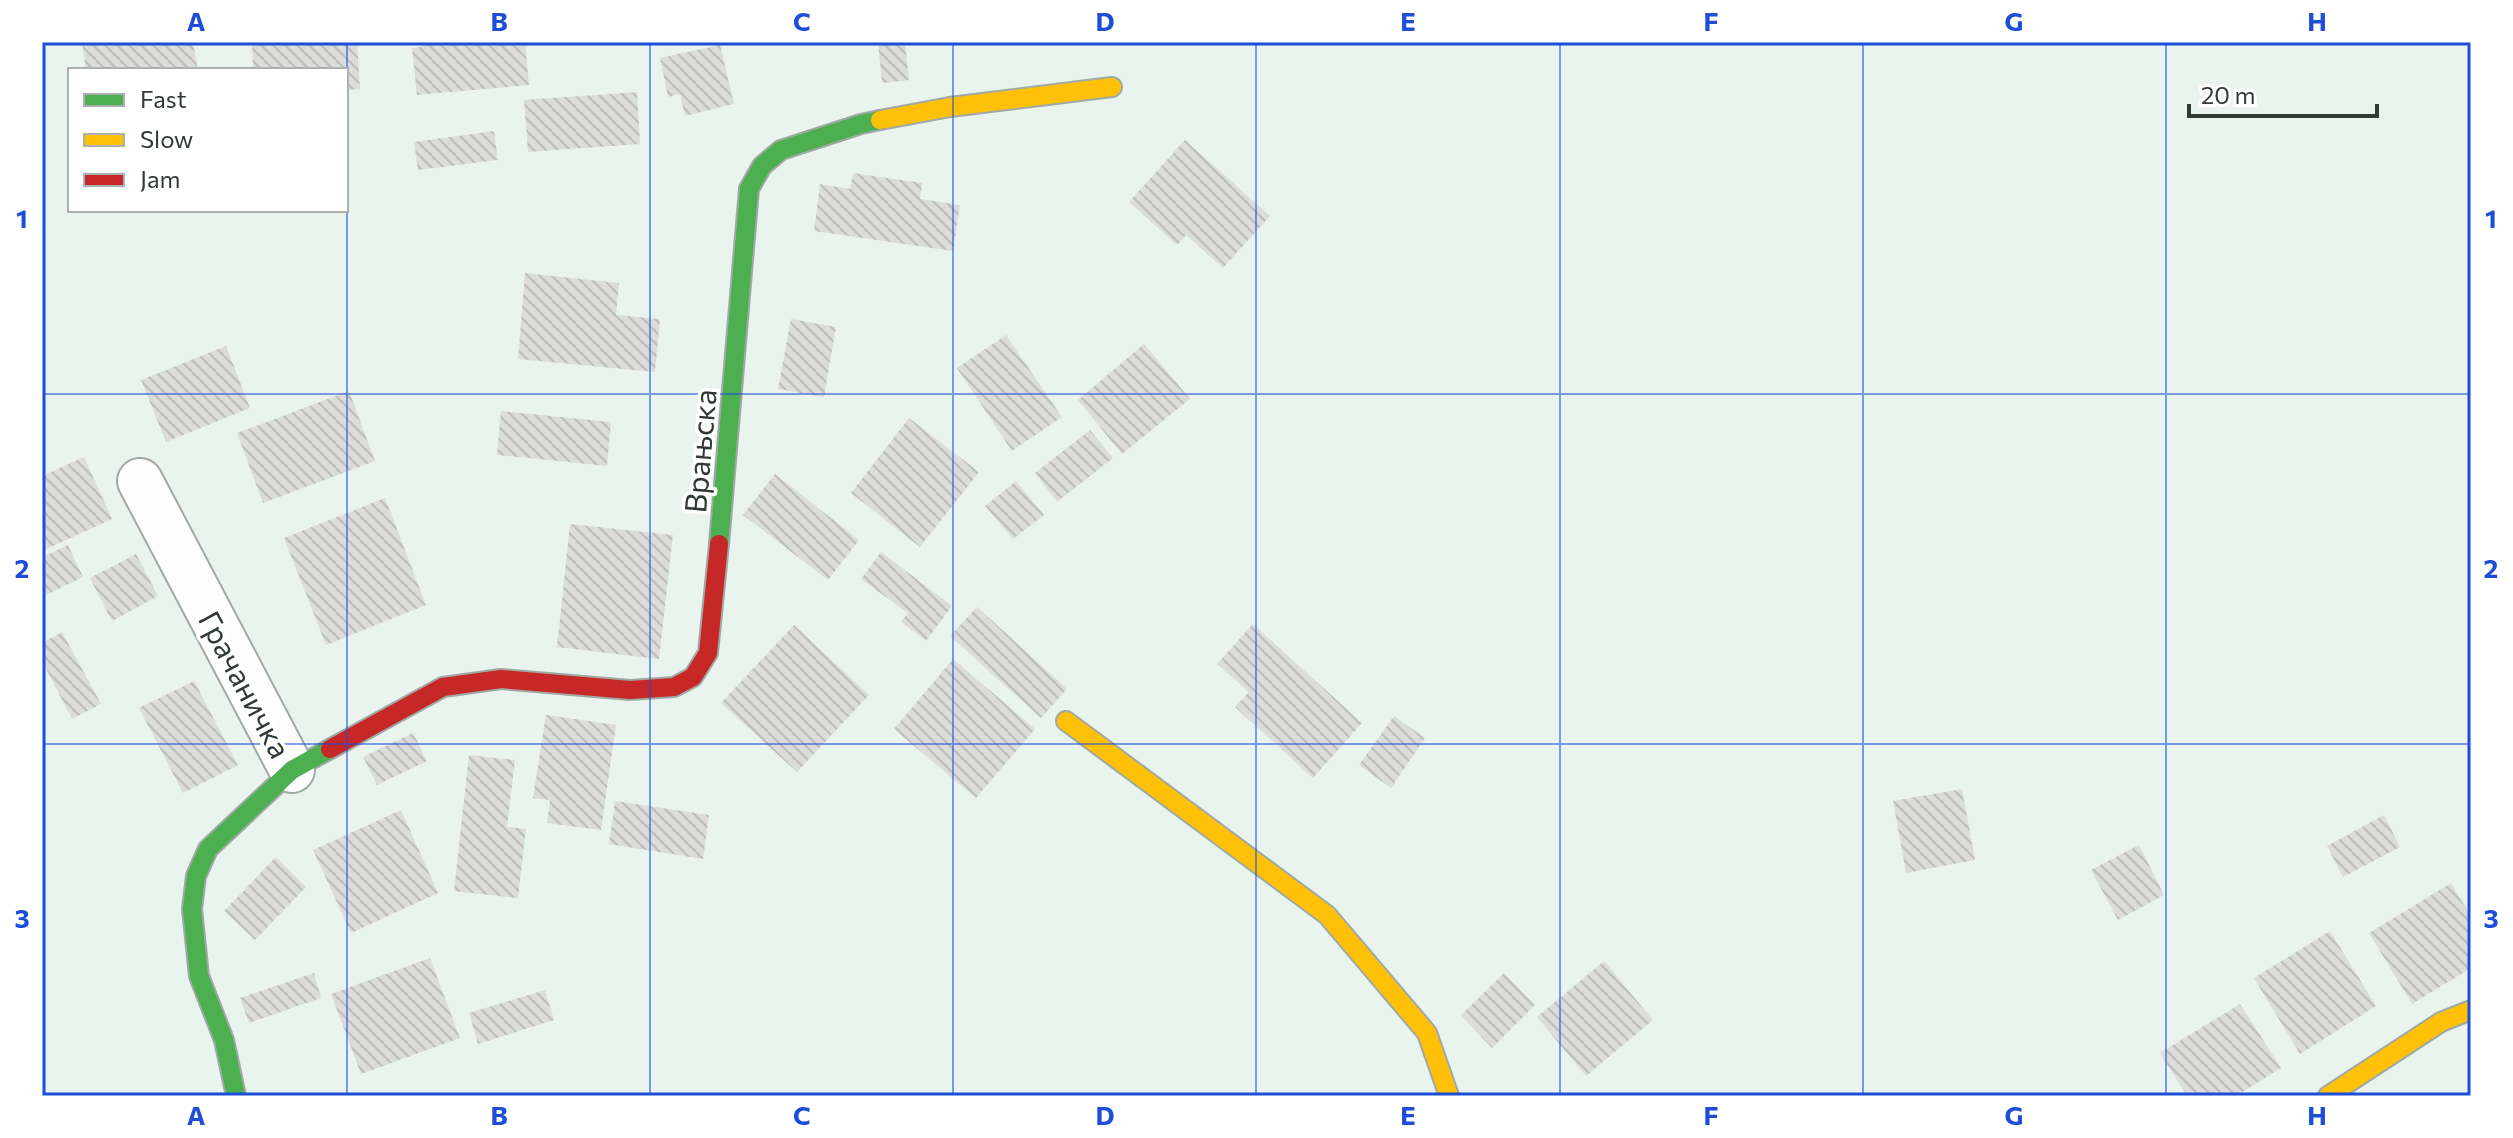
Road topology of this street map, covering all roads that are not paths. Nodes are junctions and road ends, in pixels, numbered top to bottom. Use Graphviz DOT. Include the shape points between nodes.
graph roads {
  1 [pos="1112,87"];
  2 [pos="140,481"];
  3 [pos="1066,721"];
  4 [pos="292,770"];
  5 [pos="2471,1010"];
  6 [pos="236,1096"];
  7 [pos="1449,1096"];
  8 [pos="2328,1096"];
  1 -- 4 [label="street, Врањска" via="861,124 781,150 762,166 749,189 708,653 693,677 674,687 630,690 501,679 443,687"];
  2 -- 4 [label="street, Грачаничка"];
  3 -- 7 [label="street" via="1327,915 1427,1033"];
  4 -- 6 [label="street, Грачаничка" via="208,849 196,876 192,909 199,976 224,1040"];
  5 -- 8 [label="street" via="2441,1022"];
}
